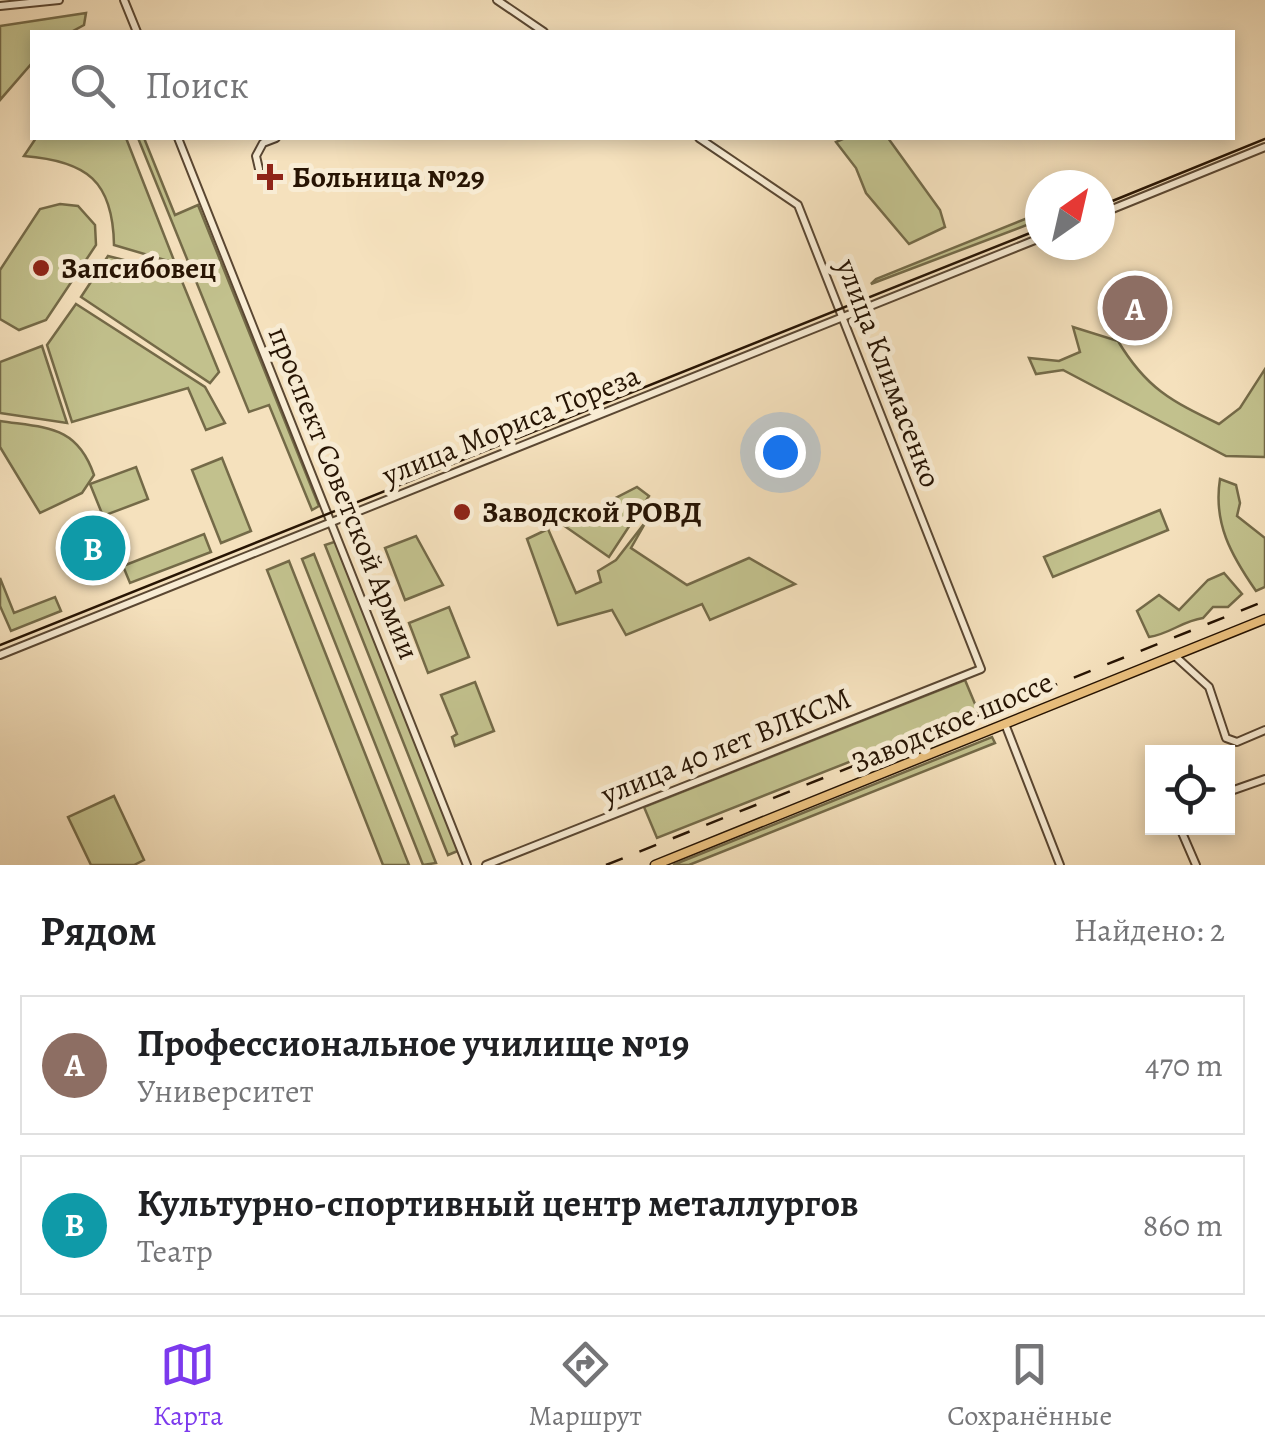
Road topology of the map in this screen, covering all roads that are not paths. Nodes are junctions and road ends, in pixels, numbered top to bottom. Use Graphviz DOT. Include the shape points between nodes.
graph roads {
  1 [pos="59,0"];
  2 [pos="124,0"];
  3 [pos="497,0"];
  4 [pos="0,6"];
  5 [pos="136,30"];
  6 [pos="541,30"];
  7 [pos="179,140"];
  8 [pos="270,140"];
  9 [pos="702,140"];
  10 [pos="1265,147"];
  11 [pos="259,170"];
  12 [pos="1115,208"];
  13 [pos="1025,244"];
  14 [pos="843,316"];
  15 [pos="331,522"];
  16 [pos="1265,619"];
  17 [pos="1174,654"];
  18 [pos="0,655"];
  19 [pos="981,668"];
  20 [pos="1005,724"];
  21 [pos="1265,730"];
  22 [pos="1265,779"];
  23 [pos="1235,790"];
  24 [pos="1183,835"];
  25 [pos="468,865"];
  26 [pos="486,865"];
  27 [pos="655,865"];
  28 [pos="1060,865"];
  29 [pos="1196,865"];
  1 -- 4 [label="street"];
  2 -- 5 [label="street"];
  3 -- 6 [label="street"];
  7 -- 15 [label="street, проспект Советской Армии"];
  8 -- 11 [label="street" via="256,156"];
  9 -- 14 [label="street, улица Климасенко" via="798,205"];
  10 -- 12 [label="street"];
  13 -- 14 [label="street, улица Мориса Тореза"];
  14 -- 15 [label="street, улица Мориса Тореза"];
  14 -- 19 [label="street, улица Климасенко"];
  15 -- 18 [label="street, улица Мориса Тореза"];
  15 -- 25 [label="street, проспект Советской Армии"];
  16 -- 17 [label="main road, Заводское шоссе"];
  17 -- 20 [label="main road, Заводское шоссе"];
  17 -- 21 [label="street" via="1209,687 1226,738 1237,742"];
  19 -- 26 [label="street, улица 40 лет ВЛКСМ"];
  20 -- 27 [label="main road, Заводское шоссе"];
  20 -- 28 [label="street"];
  22 -- 23 [label="street"];
  24 -- 29 [label="street"];
}
